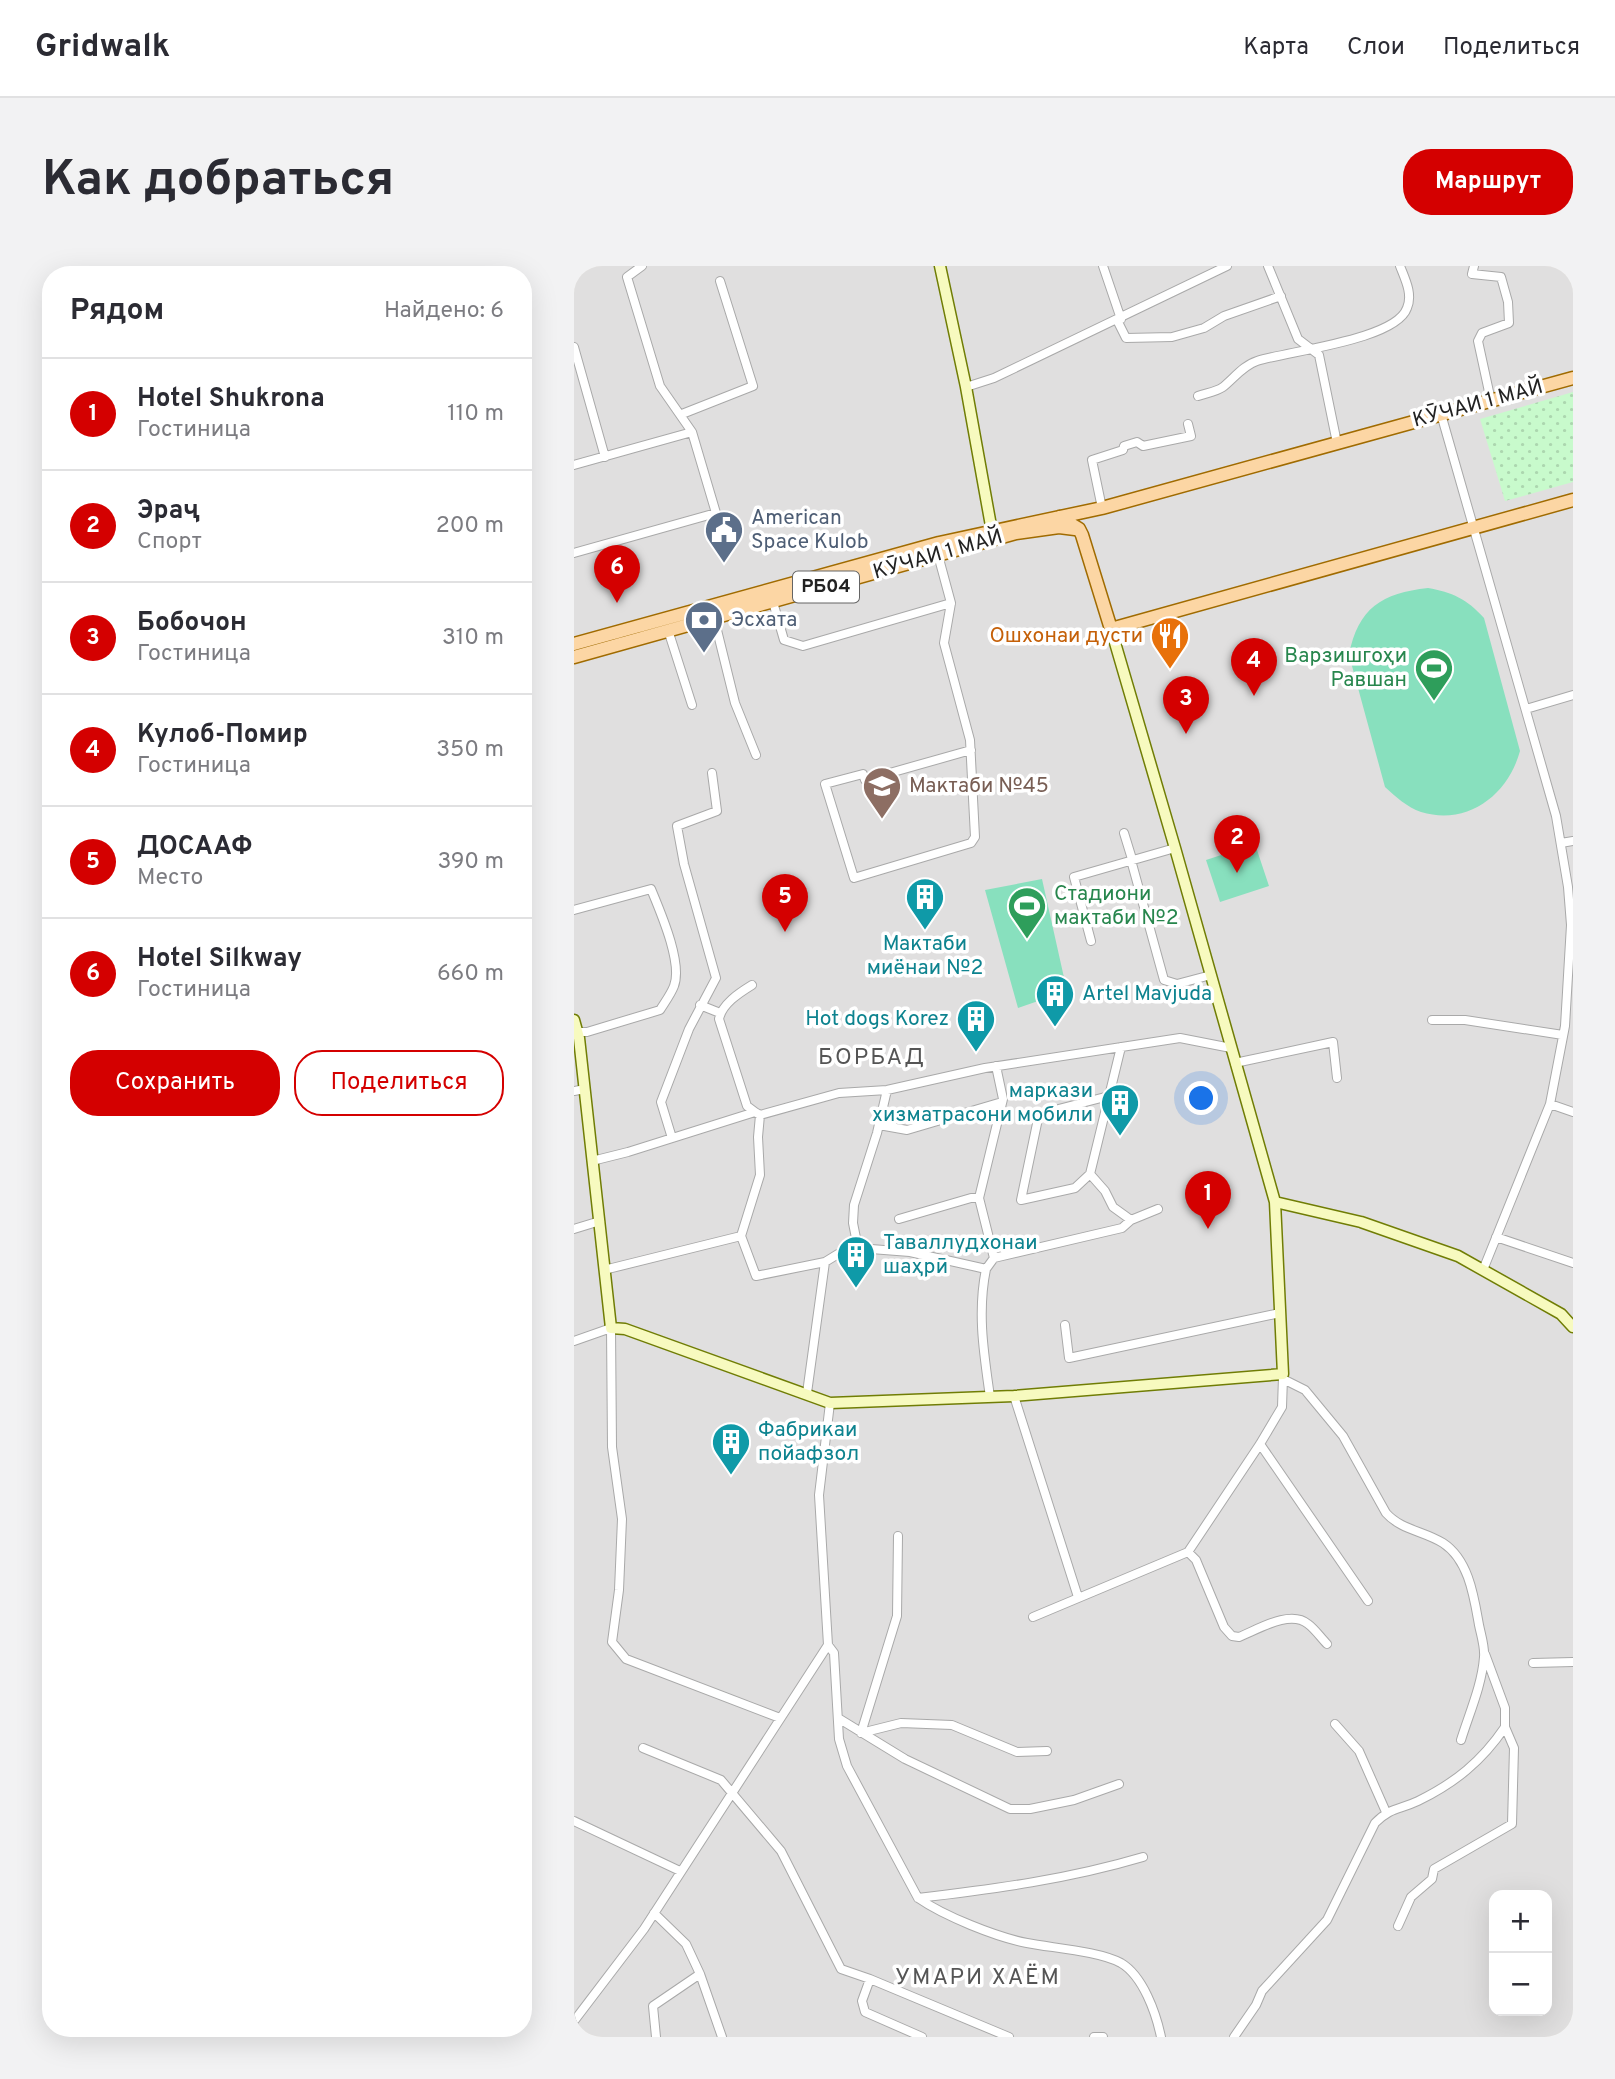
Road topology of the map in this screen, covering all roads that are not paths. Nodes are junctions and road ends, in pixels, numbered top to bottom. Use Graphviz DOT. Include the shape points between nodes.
graph roads {
  1 [pos="642,266"];
  2 [pos="940,266"];
  3 [pos="1103,266"];
  4 [pos="1268,266"];
  5 [pos="1401,266"];
  6 [pos="1474,266"];
  7 [pos="1223,267"];
  8 [pos="720,281"];
  9 [pos="1281,296"];
  10 [pos="1119,319"];
  11 [pos="574,347"];
  12 [pos="1315,350"];
  13 [pos="1573,378"];
  14 [pos="966,387"];
  15 [pos="1198,396"];
  16 [pos="1491,401"];
  17 [pos="682,414"];
  18 [pos="1441,414"];
  19 [pos="1188,424"];
  20 [pos="692,432"];
  21 [pos="1337,443"];
  22 [pos="606,457"];
  23 [pos="574,466"];
  24 [pos="1573,500"];
  25 [pos="1100,509"];
  26 [pos="1059,517"];
  27 [pos="1476,528"];
  28 [pos="1079,529"];
  29 [pos="992,535"];
  30 [pos="574,553"];
  31 [pos="938,555"];
  32 [pos="773,603"];
  33 [pos="951,603"];
  34 [pos="714,618"];
  35 [pos="1111,629"];
  36 [pos="668,630"];
  37 [pos="574,643"];
  38 [pos="574,657"];
  39 [pos="1573,695"];
  40 [pos="692,705"];
  41 [pos="1526,709"];
  42 [pos="971,750"];
  43 [pos="756,755"];
  44 [pos="712,773"];
  45 [pos="1124,833"];
  46 [pos="1573,841"];
  47 [pos="1561,843"];
  48 [pos="1175,848"];
  49 [pos="1131,860"];
  50 [pos="574,910"];
  51 [pos="1091,941"];
  52 [pos="1211,975"];
  53 [pos="752,985"];
  54 [pos="701,1005"];
  55 [pos="720,1013"];
  56 [pos="574,1020"];
  57 [pos="1432,1020"];
  58 [pos="578,1032"];
  59 [pos="1563,1035"];
  60 [pos="1121,1047"];
  61 [pos="1231,1048"];
  62 [pos="1235,1063"];
  63 [pos="996,1066"];
  64 [pos="1337,1078"];
  65 [pos="579,1090"];
  66 [pos="887,1090"];
  67 [pos="1109,1096"];
  68 [pos="1002,1102"];
  69 [pos="1550,1104"];
  70 [pos="1573,1112"];
  71 [pos="758,1113"];
  72 [pos="879,1125"];
  73 [pos="672,1138"];
  74 [pos="592,1161"];
  75 [pos="1090,1174"];
  76 [pos="979,1198"];
  77 [pos="1275,1202"];
  78 [pos="1158,1209"];
  79 [pos="899,1219"];
  80 [pos="1132,1220"];
  81 [pos="600,1221"];
  82 [pos="574,1229"];
  83 [pos="741,1236"];
  84 [pos="1496,1237"];
  85 [pos="858,1248"];
  86 [pos="994,1258"];
  87 [pos="825,1262"];
  88 [pos="1573,1263"];
  89 [pos="986,1269"];
  90 [pos="604,1270"];
  91 [pos="1483,1270"];
  92 [pos="1280,1313"];
  93 [pos="1065,1325"];
  94 [pos="1573,1326"];
  95 [pos="611,1328"];
  96 [pos="574,1341"];
  97 [pos="1283,1376"];
  98 [pos="807,1393"];
  99 [pos="1014,1396"];
  100 [pos="990,1397"];
  101 [pos="830,1403"];
  102 [pos="1260,1444"];
  103 [pos="898,1536"];
  104 [pos="1188,1552"];
  105 [pos="1078,1597"];
  106 [pos="1368,1601"];
  107 [pos="1033,1617"];
  108 [pos="1327,1644"];
  109 [pos="828,1645"];
  110 [pos="1485,1654"];
  111 [pos="1573,1662"];
  112 [pos="1534,1663"];
  113 [pos="780,1718"];
  114 [pos="838,1718"];
  115 [pos="1335,1724"];
  116 [pos="1506,1727"];
  117 [pos="861,1733"];
  118 [pos="1461,1740"];
  119 [pos="643,1748"];
  120 [pos="1047,1751"];
  121 [pos="1119,1784"];
  122 [pos="731,1793"];
  123 [pos="1386,1812"];
  124 [pos="574,1821"];
  125 [pos="1143,1857"];
  126 [pos="680,1871"];
  127 [pos="918,1898"];
  128 [pos="654,1913"];
  129 [pos="1398,1926"];
  130 [pos="700,1974"];
  131 [pos="870,1979"];
  132 [pos="574,2021"];
  133 [pos="656,2037"];
  134 [pos="722,2037"];
  135 [pos="922,2037"];
  136 [pos="1009,2037"];
  137 [pos="1094,2037"];
  138 [pos="1103,2037"];
  139 [pos="1161,2037"];
  140 [pos="1234,2037"];
  1 -- 17 [label="street" via="627,278 660,386"];
  2 -- 14 [label="street"];
  3 -- 10 [label="street"];
  4 -- 9 [label="street"];
  5 -- 12 [label="street" via="1410,293 1402,316 1373,333"];
  6 -- 16 [label="street" via="1472,275 1501,277 1507,302 1509,323 1482,333 1478,341"];
  7 -- 10 [label="street"];
  8 -- 17 [label="street" via="752,386"];
  9 -- 10 [label="street" via="1172,337 1126,338"];
  9 -- 12 [label="street" via="1298,339"];
  10 -- 14 [label="street"];
  11 -- 22 [label="street"];
  12 -- 15 [label="street" via="1254,362 1220,389"];
  12 -- 21 [label="street"];
  13 -- 16 [label="main road, КӮЧАИ 1 МАЙ / РБ04"];
  14 -- 29 [label="street"];
  16 -- 18 [label="main road, КӮЧАИ 1 МАЙ / РБ04"];
  17 -- 20 [label="street"];
  18 -- 21 [label="main road, КӮЧАИ 1 МАЙ / РБ04"];
  18 -- 27 [label="street"];
  19 -- 25 [label="street" via="1191,436 1143,446 1137,442 1092,460"];
  20 -- 22 [label="street"];
  20 -- 30 [label="street" via="716,513"];
  21 -- 25 [label="main road, КӮЧАИ 1 МАЙ / РБ04"];
  22 -- 23 [label="street"];
  24 -- 27 [label="main road"];
  25 -- 26 [label="main road, КӮЧАИ 1 МАЙ / РБ04"];
  25 -- 28 [label="main road, РБ04" via="1085,518"];
  26 -- 28 [label="main road"];
  26 -- 29 [label="main road, КӮЧАИ 1 МАЙ / РБ04"];
  27 -- 35 [label="main road"];
  27 -- 41 [label="street"];
  28 -- 29 [label="main road, КӮЧАИ 1 МАЙ / РБ04"];
  28 -- 35 [label="main road"];
  29 -- 31 [label="main road, КӮЧАИ 1 МАЙ / РБ04"];
  29 -- 37 [label="main road, КӮЧАИ 1 МАЙ / РБ04"];
  31 -- 32 [label="main road, КӮЧАИ 1 МАЙ / РБ04"];
  31 -- 33 [label="street"];
  32 -- 33 [label="street" via="784,640 803,646"];
  32 -- 34 [label="main road, КӮЧАИ 1 МАЙ / РБ04"];
  33 -- 42 [label="street" via="944,643"];
  34 -- 36 [label="main road, КӮЧАИ 1 МАЙ / РБ04"];
  34 -- 43 [label="street" via="735,703"];
  35 -- 48 [label="street"];
  36 -- 38 [label="main road, КӮЧАИ 1 МАЙ / РБ04"];
  36 -- 40 [label="street"];
  39 -- 41 [label="street"];
  41 -- 47 [label="street"];
  42 -- 42 [label="street" via="975,837 971,843 854,878 825,784 863,774 864,780"];
  44 -- 54 [label="street" via="717,811 677,826 716,978"];
  45 -- 49 [label="street"];
  46 -- 47 [label="street"];
  47 -- 59 [label="street" via="1571,925"];
  48 -- 49 [label="street"];
  48 -- 52 [label="street"];
  49 -- 51 [label="street" via="1074,877"];
  49 -- 52 [label="street" via="1164,980 1177,984"];
  50 -- 58 [label="street" via="651,889 675,962 676,983 660,1010"];
  52 -- 61 [label="street"];
  53 -- 55 [label="street"];
  54 -- 55 [label="street"];
  54 -- 73 [label="street" via="661,1102"];
  55 -- 71 [label="street" via="747,1106"];
  56 -- 58 [label="street"];
  57 -- 59 [label="street" via="1465,1020"];
  58 -- 65 [label="street"];
  59 -- 69 [label="street"];
  60 -- 61 [label="street" via="1180,1038"];
  60 -- 63 [label="street"];
  60 -- 67 [label="street"];
  61 -- 62 [label="street"];
  62 -- 64 [label="street" via="1333,1042"];
  62 -- 77 [label="street"];
  63 -- 66 [label="street"];
  63 -- 68 [label="street"];
  65 -- 74 [label="street"];
  66 -- 71 [label="street" via="839,1093"];
  66 -- 72 [label="street"];
  67 -- 75 [label="street"];
  67 -- 75 [label="street" via="1039,1115 1021,1200 1075,1188"];
  68 -- 72 [label="street" via="907,1130"];
  68 -- 76 [label="street"];
  69 -- 70 [label="street"];
  69 -- 84 [label="street"];
  71 -- 73 [label="street"];
  71 -- 83 [label="street" via="760,1175"];
  72 -- 85 [label="street" via="854,1205"];
  73 -- 74 [label="street"];
  74 -- 81 [label="street"];
  75 -- 80 [label="street" via="1112,1206"];
  76 -- 79 [label="street"];
  76 -- 86 [label="street"];
  77 -- 91 [label="street" via="1361,1222 1458,1256"];
  77 -- 92 [label="street"];
  78 -- 80 [label="street"];
  80 -- 86 [label="street" via="1122,1228"];
  81 -- 82 [label="street"];
  81 -- 90 [label="street"];
  83 -- 87 [label="street" via="756,1276"];
  83 -- 90 [label="street"];
  84 -- 88 [label="street"];
  84 -- 91 [label="street"];
  85 -- 87 [label="street"];
  85 -- 89 [label="street" via="910,1252"];
  86 -- 89 [label="street"];
  87 -- 98 [label="street"];
  89 -- 100 [label="street" via="982,1336"];
  90 -- 95 [label="street"];
  91 -- 94 [label="street" via="1561,1314"];
  92 -- 93 [label="street" via="1069,1358"];
  92 -- 97 [label="street"];
  95 -- 96 [label="street"];
  95 -- 98 [label="street"];
  95 -- 113 [label="street" via="612,1447 622,1519 612,1642 626,1659"];
  97 -- 99 [label="street"];
  97 -- 102 [label="street" via="1282,1407"];
  97 -- 110 [label="street" via="1305,1390 1343,1436 1394,1523 1443,1544 1456,1555 1472,1590"];
  98 -- 101 [label="street"];
  99 -- 100 [label="street"];
  99 -- 105 [label="street"];
  100 -- 101 [label="street"];
  101 -- 109 [label="street" via="819,1495"];
  102 -- 104 [label="street"];
  102 -- 106 [label="street"];
  103 -- 117 [label="street" via="897,1616"];
  104 -- 105 [label="street"];
  104 -- 108 [label="street" via="1232,1636 1293,1618 1306,1621"];
  105 -- 107 [label="street"];
  109 -- 113 [label="street"];
  109 -- 114 [label="street" via="834,1653"];
  110 -- 116 [label="street" via="1505,1709"];
  110 -- 118 [label="street"];
  111 -- 112 [label="street"];
  113 -- 122 [label="street"];
  114 -- 117 [label="street"];
  114 -- 127 [label="street" via="847,1766"];
  115 -- 123 [label="street" via="1359,1751"];
  116 -- 123 [label="street" via="1473,1767 1442,1789"];
  116 -- 129 [label="street" via="1514,1748 1512,1824 1434,1869 1432,1879 1411,1897"];
  117 -- 120 [label="street" via="901,1723 952,1726 1017,1752"];
  117 -- 121 [label="street" via="1010,1809 1074,1800"];
  119 -- 122 [label="street" via="721,1780"];
  122 -- 126 [label="street"];
  122 -- 131 [label="street" via="781,1851 841,1969"];
  123 -- 140 [label="street" via="1375,1823 1328,1920 1262,1991"];
  124 -- 126 [label="street"];
  125 -- 127 [label="street" via="1093,1872"];
  126 -- 128 [label="street"];
  127 -- 139 [label="street" via="939,1912 1022,1942 1121,1964 1144,1992"];
  128 -- 130 [label="street" via="686,1944"];
  128 -- 132 [label="street"];
  130 -- 133 [label="street" via="653,2006"];
  130 -- 134 [label="street"];
  131 -- 135 [label="street" via="862,2001 865,2012"];
  131 -- 136 [label="street"];
  137 -- 138 [label="street"];
}
